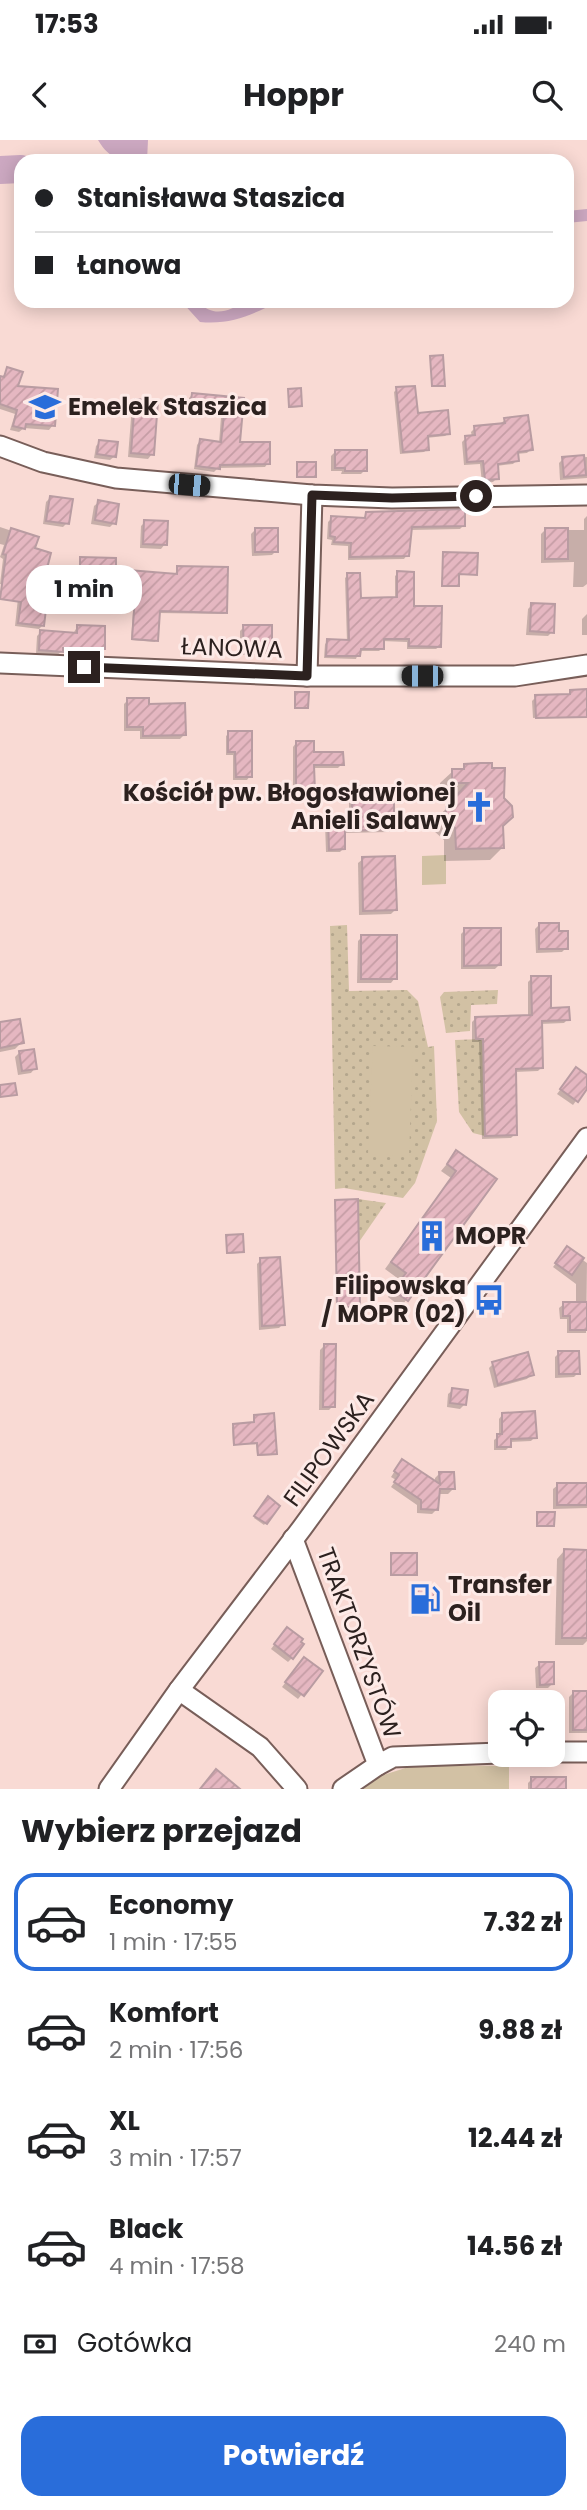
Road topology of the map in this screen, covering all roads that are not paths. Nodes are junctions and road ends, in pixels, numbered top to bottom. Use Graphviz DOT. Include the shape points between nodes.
graph roads {
  1 [pos="0,446"];
  2 [pos="312,495"];
  3 [pos="587,495"];
  4 [pos="0,663"];
  5 [pos="587,665"];
  6 [pos="307,676"];
  7 [pos="587,1138"];
  8 [pos="293,1539"];
  9 [pos="179,1690"];
  10 [pos="565,1752"];
  11 [pos="587,1752"];
  12 [pos="488,1753"];
  13 [pos="378,1765"];
  14 [pos="109,1789"];
  15 [pos="297,1789"];
  16 [pos="343,1789"];
  1 -- 2 [label="street" via="43,462 116,478"];
  2 -- 3 [label="street"];
  2 -- 6 [label="street"];
  4 -- 6 [label="street, ŁANOWA"];
  5 -- 6 [label="street, ŁANOWA" via="515,676"];
  7 -- 8 [label="street, FILIPOWSKA"];
  8 -- 9 [label="street, FILIPOWSKA"];
  8 -- 13 [label="street, TRAKTORZYSTÓW"];
  9 -- 14 [label="street, FILIPOWSKA"];
  9 -- 15 [label="street" via="260,1747"];
  10 -- 11 [label="street"];
  12 -- 13 [label="street, TRAKTORZYSTÓW" via="393,1757"];
  13 -- 16 [label="street"];
}
